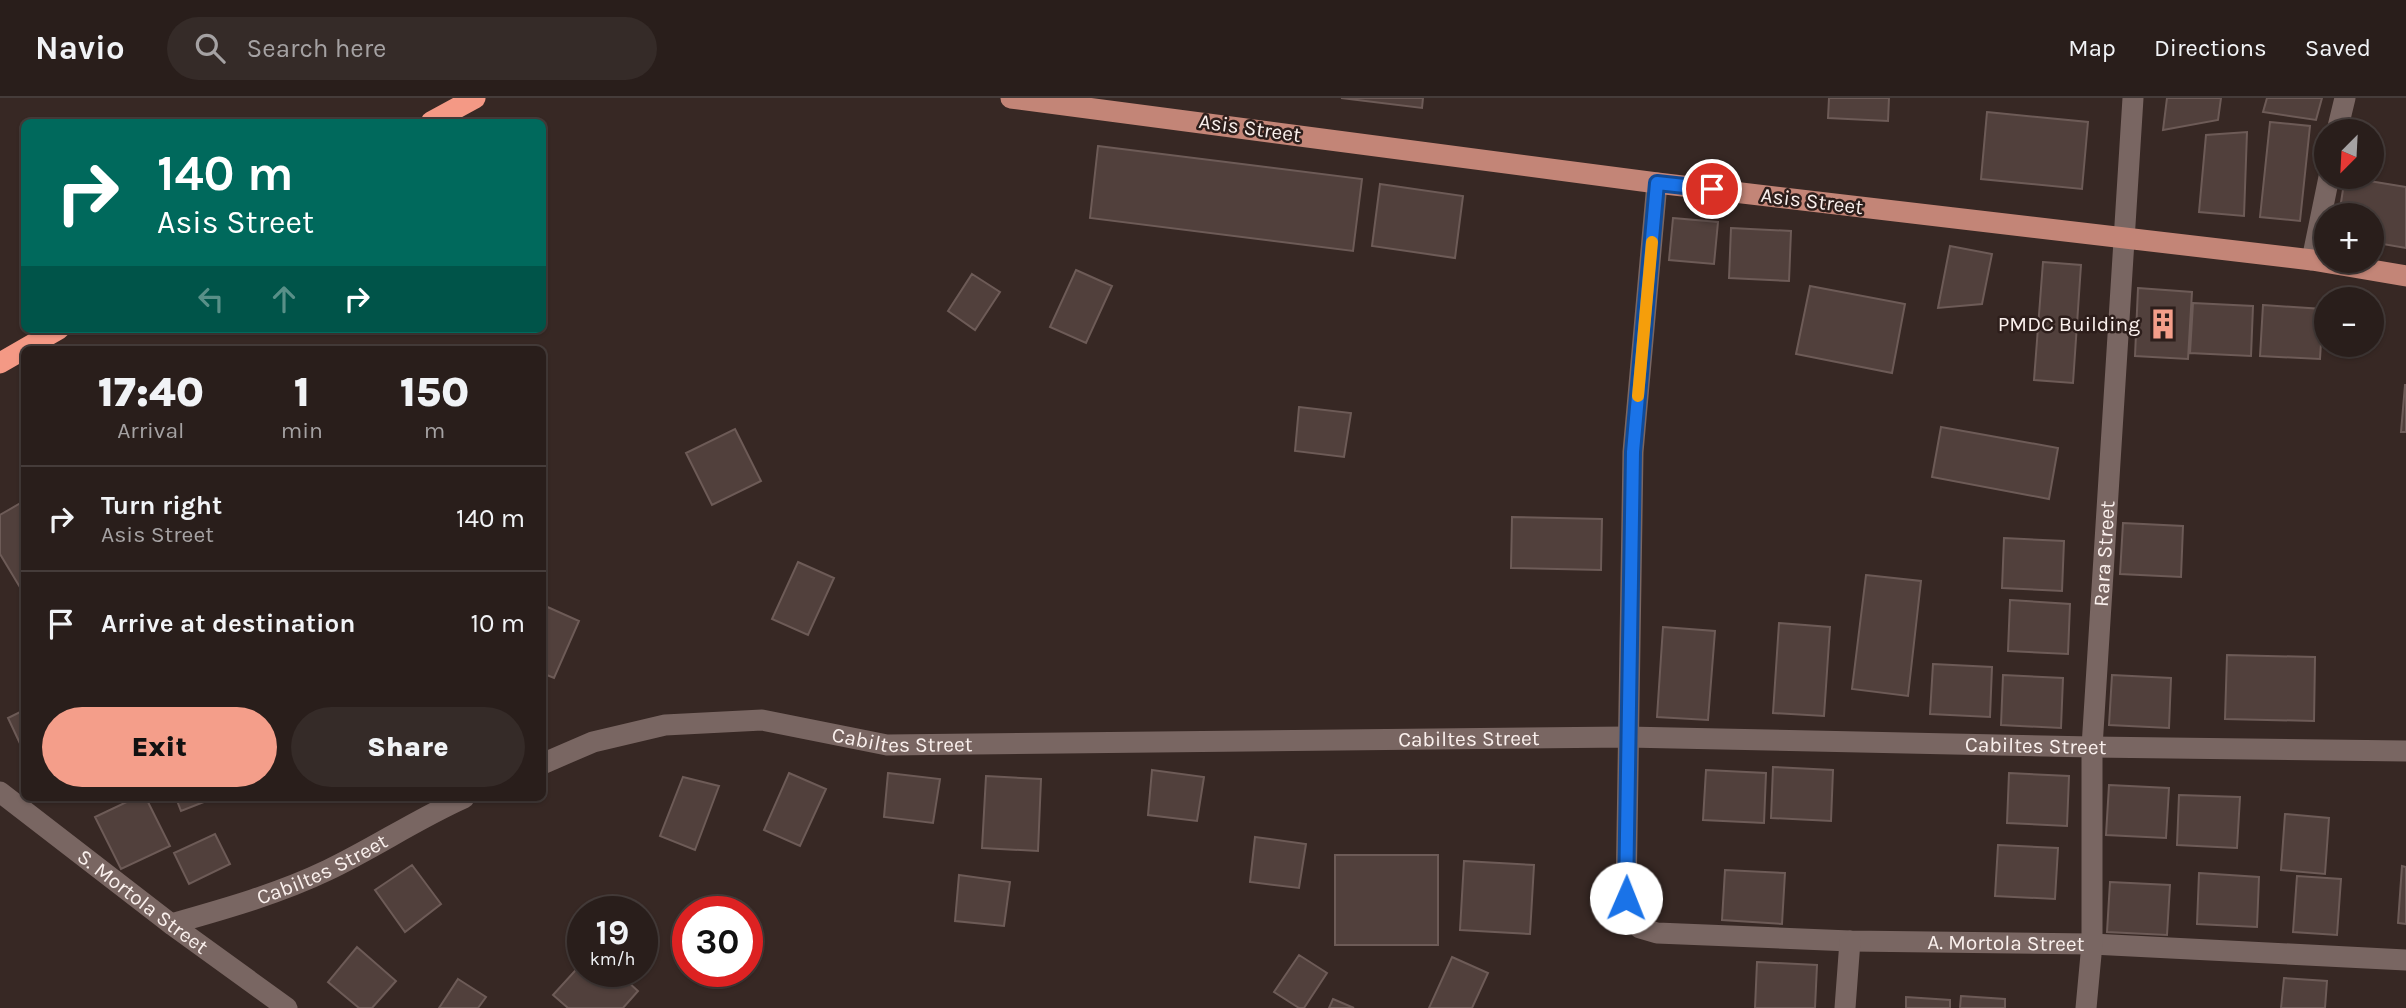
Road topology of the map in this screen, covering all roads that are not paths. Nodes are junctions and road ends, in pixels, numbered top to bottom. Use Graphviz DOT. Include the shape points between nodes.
graph roads {
  1 [pos="475,98"];
  2 [pos="1010,98"];
  3 [pos="2133,98"];
  4 [pos="2345,98"];
  5 [pos="436,119"];
  6 [pos="2340,119"];
  7 [pos="1657,183"];
  8 [pos="2327,189"];
  9 [pos="2124,237"];
  10 [pos="2312,260"];
  11 [pos="2406,276"];
  12 [pos="52,333"];
  13 [pos="30,346"];
  14 [pos="21,351"];
  15 [pos="0,363"];
  16 [pos="1627,737"];
  17 [pos="2092,747"];
  18 [pos="2406,751"];
  19 [pos="546,762"];
  20 [pos="0,792"];
  21 [pos="457,801"];
  22 [pos="171,924"];
  23 [pos="1850,941"];
  24 [pos="2092,944"];
  25 [pos="2406,960"];
  26 [pos="287,1008"];
  27 [pos="1844,1008"];
  28 [pos="2086,1008"];
  1 -- 5 [label="highway"];
  2 -- 7 [label="main road, Asis Street"];
  3 -- 9 [label="street, Rara Street"];
  4 -- 6 [label="street"];
  7 -- 9 [label="main road, Asis Street"];
  7 -- 16 [label="street" via="1633,452"];
  8 -- 10 [label="street"];
  9 -- 10 [label="main road, Asis Street"];
  9 -- 17 [label="street, Rara Street"];
  10 -- 11 [label="main road, Asis Street"];
  12 -- 13 [label="highway"];
  14 -- 15 [label="highway"];
  16 -- 17 [label="street, Cabiltes Street"];
  16 -- 19 [label="street, Cabiltes Street" via="887,745 762,720 665,725 593,742"];
  16 -- 23 [label="street, A. Mortola Street" via="1626,898 1640,928 1657,933"];
  17 -- 18 [label="street, Cabiltes Street"];
  17 -- 24 [label="street, Rara Street"];
  20 -- 22 [label="street, S. Mortola Street"];
  21 -- 22 [label="street, Cabiltes Street" via="327,871 251,901"];
  22 -- 26 [label="street, S. Mortola Street"];
  23 -- 24 [label="street, A. Mortola Street"];
  23 -- 27 [label="street"];
  24 -- 25 [label="street, A. Mortola Street"];
  24 -- 28 [label="street, Rara Street"];
}
